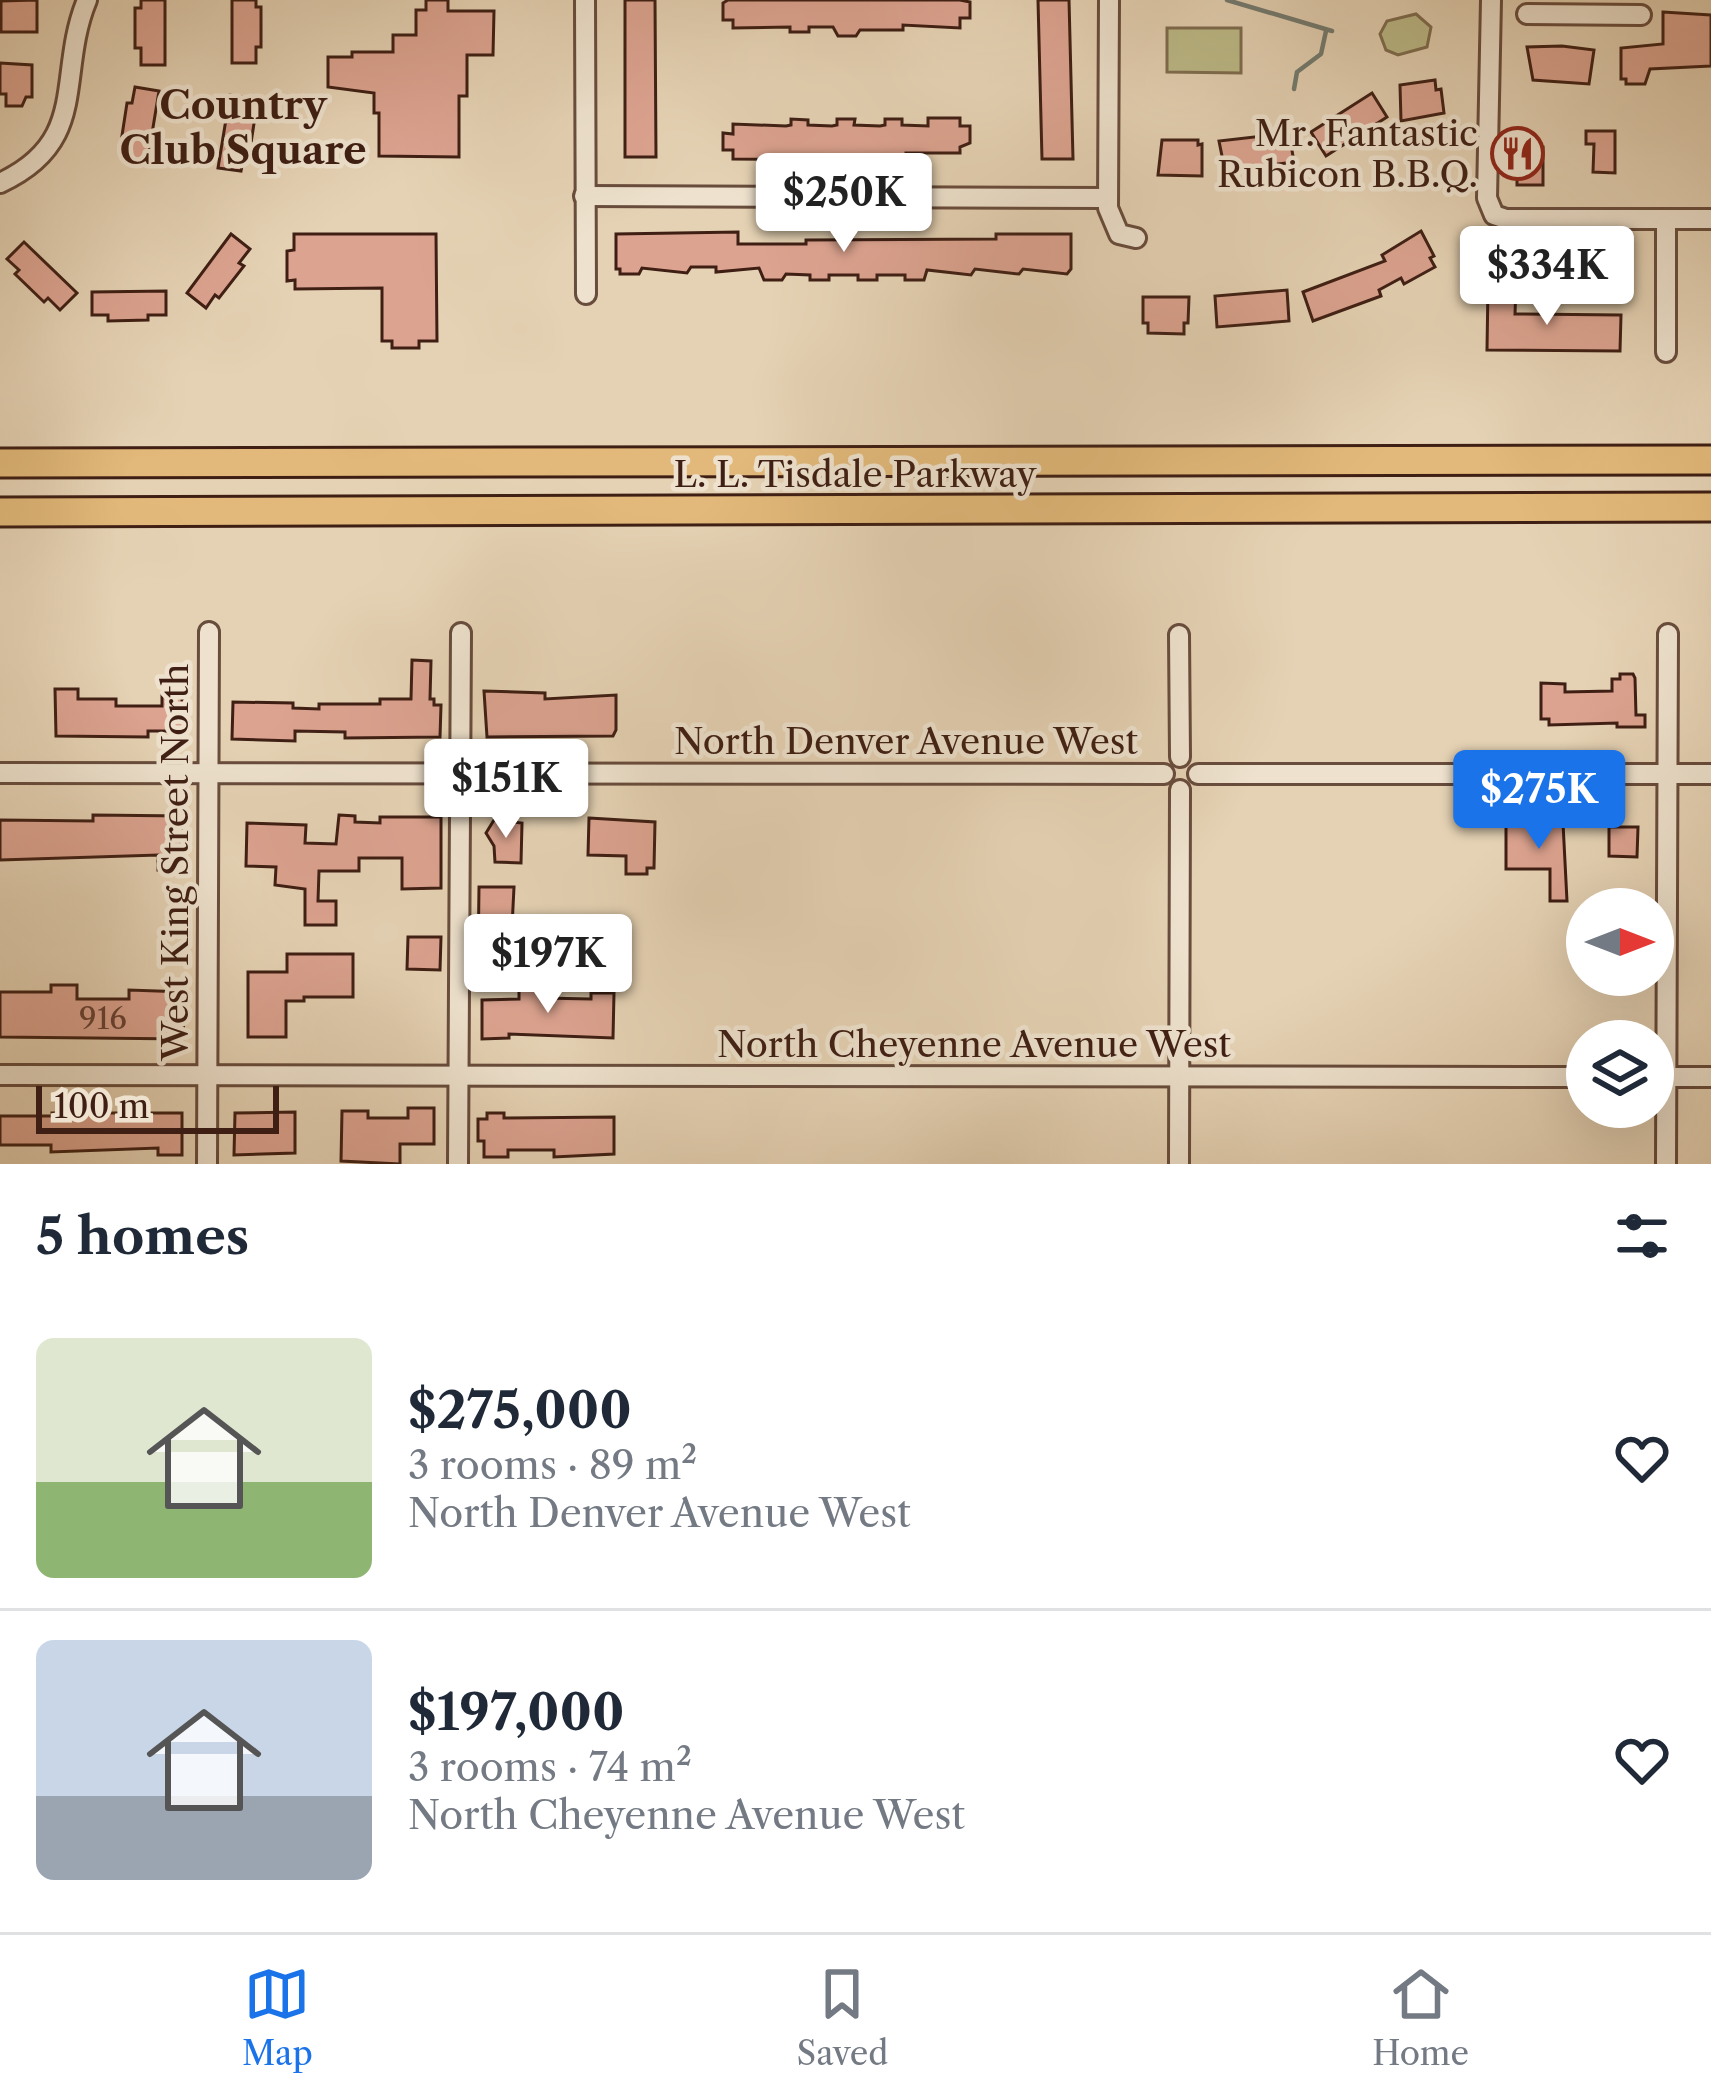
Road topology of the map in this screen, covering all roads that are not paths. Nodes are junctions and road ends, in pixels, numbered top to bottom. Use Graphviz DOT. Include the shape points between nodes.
graph roads {
  1 [pos="87,0"];
  2 [pos="585,0"];
  3 [pos="1109,0"];
  4 [pos="1491,0"];
  5 [pos="1527,14"];
  6 [pos="1641,15"];
  7 [pos="2,176"];
  8 [pos="584,196"];
  9 [pos="1107,198"];
  10 [pos="1666,219"];
  11 [pos="1711,220"];
  12 [pos="1136,238"];
  13 [pos="586,294"];
  14 [pos="1666,352"];
  15 [pos="1711,460"];
  16 [pos="0,463"];
  17 [pos="1711,507"];
  18 [pos="0,512"];
  19 [pos="208,632"];
  20 [pos="461,634"];
  21 [pos="1667,634"];
  22 [pos="1179,635"];
  23 [pos="1180,757"];
  24 [pos="0,773"];
  25 [pos="209,774"];
  26 [pos="1164,774"];
  27 [pos="1198,774"];
  28 [pos="1666,774"];
  29 [pos="1711,774"];
  30 [pos="460,775"];
  31 [pos="1180,790"];
  32 [pos="1660,1020"];
  33 [pos="0,1075"];
  34 [pos="207,1075"];
  35 [pos="459,1076"];
  36 [pos="1180,1077"];
  37 [pos="1566,1077"];
  38 [pos="1711,1077"];
  39 [pos="1674,1078"];
  40 [pos="1663,1128"];
  41 [pos="207,1164"];
  42 [pos="458,1164"];
  43 [pos="1179,1164"];
  44 [pos="1666,1164"];
  1 -- 7 [label="street" via="54,141 26,171"];
  2 -- 8 [label="street"];
  3 -- 9 [label="street"];
  4 -- 10 [label="street" via="1486,197 1494,215"];
  5 -- 6 [label="street"];
  8 -- 9 [label="street"];
  8 -- 13 [label="street"];
  9 -- 12 [label="street" via="1114,226"];
  10 -- 11 [label="street"];
  10 -- 14 [label="street"];
  15 -- 16 [label="highway, L. L. Tisdale Parkway"];
  17 -- 18 [label="highway, L. L. Tisdale Parkway"];
  19 -- 25 [label="street, West King Street North"];
  20 -- 30 [label="street"];
  21 -- 28 [label="street"];
  22 -- 23 [label="street"];
  23 -- 26 [label="street"];
  23 -- 27 [label="street"];
  24 -- 25 [label="street, North Denver Avenue West"];
  25 -- 30 [label="street, North Denver Avenue West"];
  25 -- 34 [label="street, West King Street North"];
  26 -- 30 [label="street, North Denver Avenue West"];
  26 -- 31 [label="street"];
  27 -- 28 [label="street"];
  27 -- 31 [label="street"];
  28 -- 29 [label="street"];
  28 -- 32 [label="street"];
  30 -- 35 [label="street"];
  31 -- 36 [label="street"];
  33 -- 34 [label="street, North Cheyenne Avenue West"];
  34 -- 35 [label="street, North Cheyenne Avenue West"];
  34 -- 41 [label="street, West King Street North"];
  35 -- 36 [label="street, North Cheyenne Avenue West"];
  35 -- 42 [label="street"];
  36 -- 37 [label="street, North Cheyenne Avenue West"];
  36 -- 43 [label="street"];
  38 -- 39 [label="street"];
  40 -- 44 [label="street"];
}
